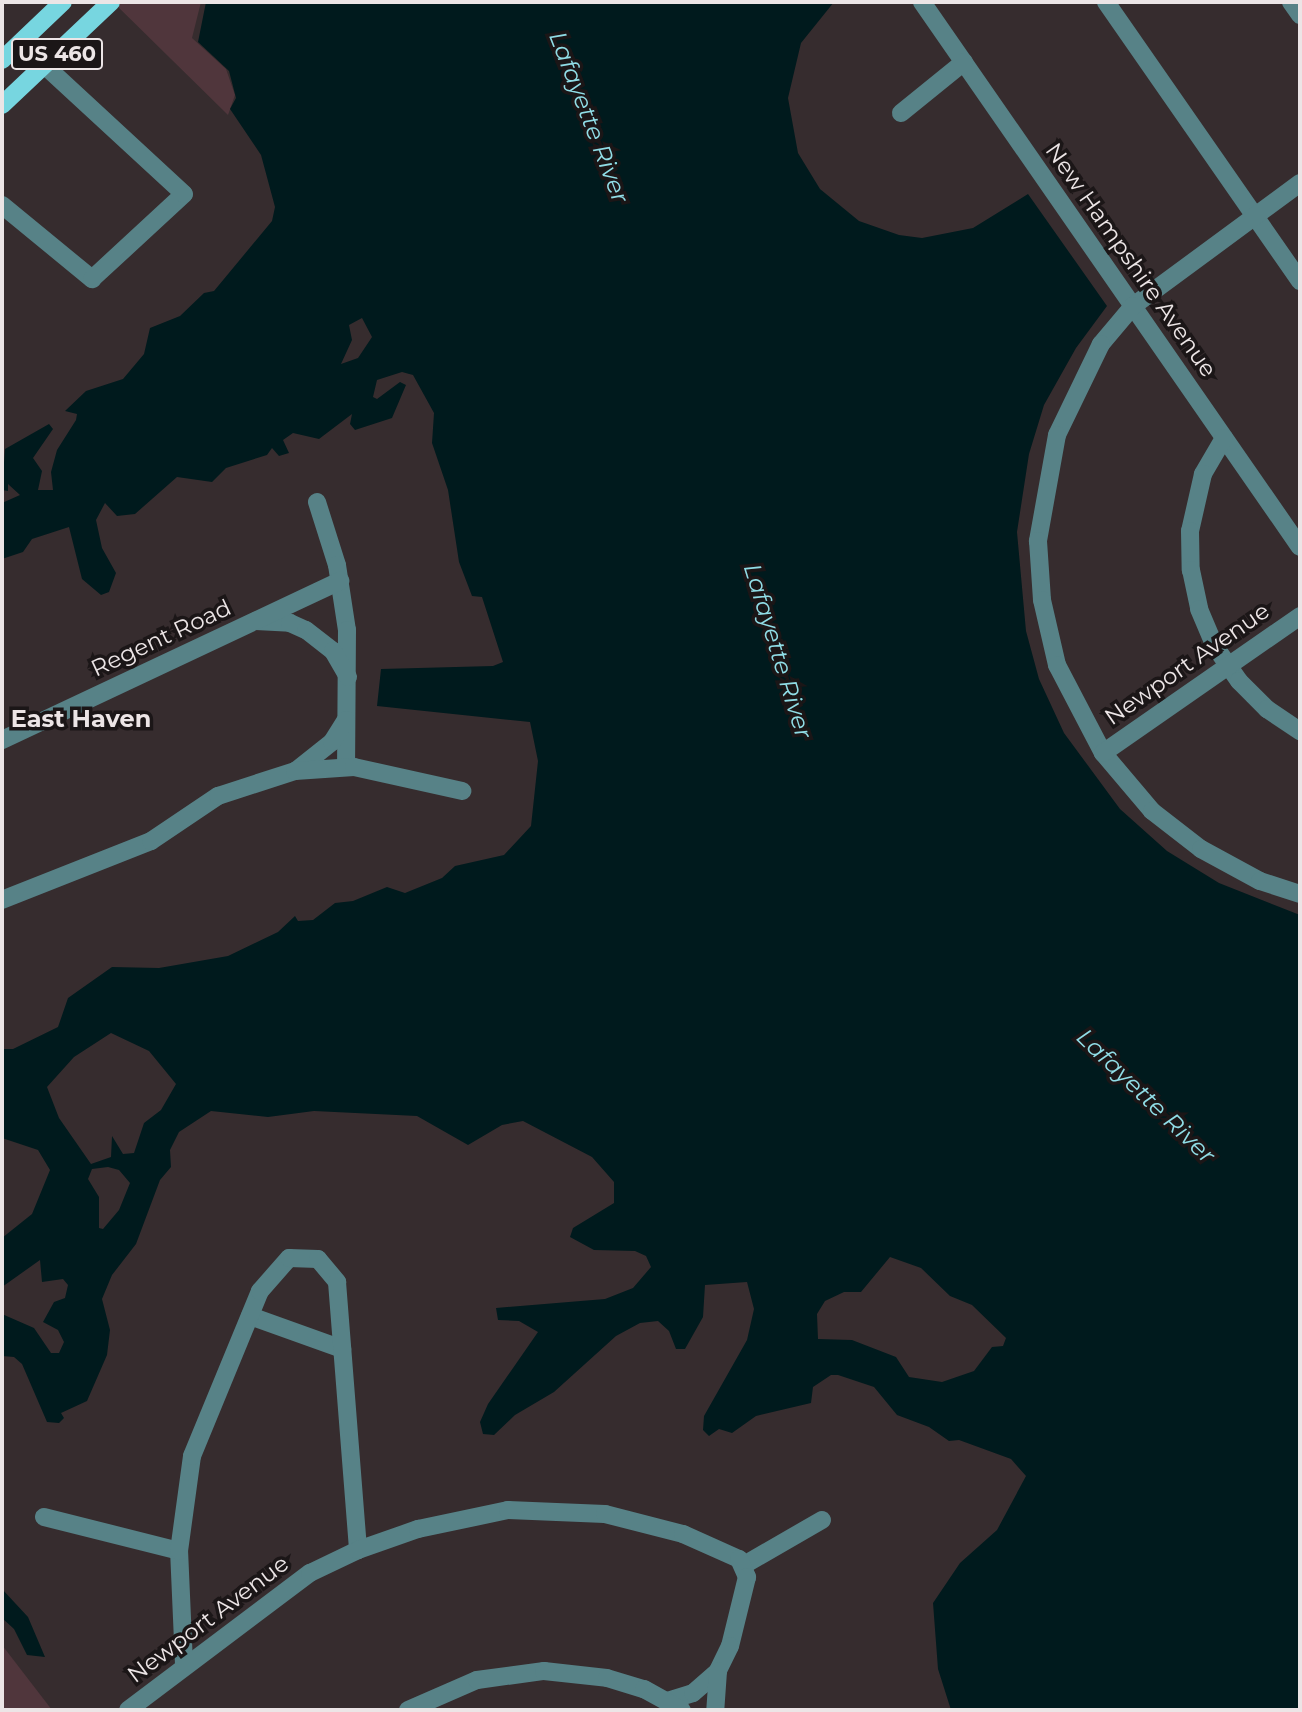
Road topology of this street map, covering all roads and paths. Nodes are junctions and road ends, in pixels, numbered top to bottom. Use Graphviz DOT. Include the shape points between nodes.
graph roads {
  1 [pos="63,2"];
  2 [pos="111,2"];
  3 [pos="922,2"];
  4 [pos="1106,2"];
  5 [pos="1291,2"];
  6 [pos="1300,15"];
  7 [pos="2,60"];
  8 [pos="964,62"];
  9 [pos="44,65"];
  10 [pos="2,106"];
  11 [pos="901,113"];
  12 [pos="1300,183"];
  13 [pos="2,205"];
  14 [pos="1254,215"];
  15 [pos="1300,281"];
  16 [pos="1133,306"];
  17 [pos="1224,438"];
  18 [pos="317,502"];
  19 [pos="1300,547"];
  20 [pos="340,581"];
  21 [pos="1300,615"];
  22 [pos="255,621"];
  23 [pos="1227,666"];
  24 [pos="349,680"];
  25 [pos="347,718"];
  26 [pos="1300,730"];
  27 [pos="2,740"];
  28 [pos="1103,753"];
  29 [pos="346,767"];
  30 [pos="295,771"];
  31 [pos="462,791"];
  32 [pos="1300,894"];
  33 [pos="2,900"];
  34 [pos="250,1316"];
  35 [pos="342,1349"];
  36 [pos="44,1517"];
  37 [pos="822,1520"];
  38 [pos="358,1550"];
  39 [pos="179,1551"];
  40 [pos="744,1565"];
  41 [pos="184,1664"];
  42 [pos="718,1671"];
  43 [pos="675,1706"];
  44 [pos="128,1710"];
  45 [pos="408,1710"];
  46 [pos="715,1710"];
  1 -- 7 [label="main road, US 460"];
  2 -- 9 [label="main road, US 460"];
  3 -- 8 [label="street, New Hampshire Avenue"];
  4 -- 14 [label="street"];
  5 -- 6 [label="street"];
  8 -- 11 [label="street"];
  8 -- 16 [label="street, New Hampshire Avenue"];
  9 -- 10 [label="main road, US 460"];
  9 -- 13 [label="street" via="184,194 97,278 88,277"];
  12 -- 14 [label="street"];
  14 -- 15 [label="street"];
  14 -- 16 [label="street"];
  16 -- 17 [label="street, New Hampshire Avenue"];
  16 -- 28 [label="street" via="1101,344 1068,405 1048,467 1039,529 1042,600 1051,644 1070,696"];
  17 -- 19 [label="street, New Hampshire Avenue"];
  17 -- 23 [label="street" via="1197,493 1190,551 1199,609"];
  18 -- 20 [label="street"];
  20 -- 22 [label="street, Regent Road"];
  20 -- 24 [label="street"];
  21 -- 23 [label="street, Newport Avenue"];
  22 -- 24 [label="street" via="276,621 306,630 333,651"];
  22 -- 27 [label="street, Regent Road"];
  23 -- 26 [label="street" via="1267,709"];
  23 -- 28 [label="street, Newport Avenue"];
  24 -- 25 [label="street"];
  25 -- 29 [label="street"];
  25 -- 30 [label="street" via="332,742"];
  28 -- 32 [label="street" via="1152,811 1200,849 1260,881"];
  29 -- 30 [label="street"];
  29 -- 31 [label="street"];
  30 -- 33 [label="street" via="218,796 152,841"];
  34 -- 35 [label="street"];
  34 -- 35 [label="street" via="267,1280 289,1258 318,1259 337,1282"];
  34 -- 39 [label="street" via="192,1456"];
  35 -- 38 [label="street"];
  36 -- 39 [label="street"];
  37 -- 40 [label="street"];
  38 -- 40 [label="street, Newport Avenue" via="475,1515 541,1510 605,1514 661,1528 728,1552"];
  38 -- 41 [label="street, Newport Avenue" via="282,1591"];
  39 -- 41 [label="street"];
  40 -- 42 [label="street" via="747,1577 730,1646"];
  41 -- 44 [label="street, Newport Avenue"];
  42 -- 43 [label="street"];
  42 -- 46 [label="street"];
  43 -- 45 [label="street" via="644,1689 584,1673 519,1671 454,1688"];
}
